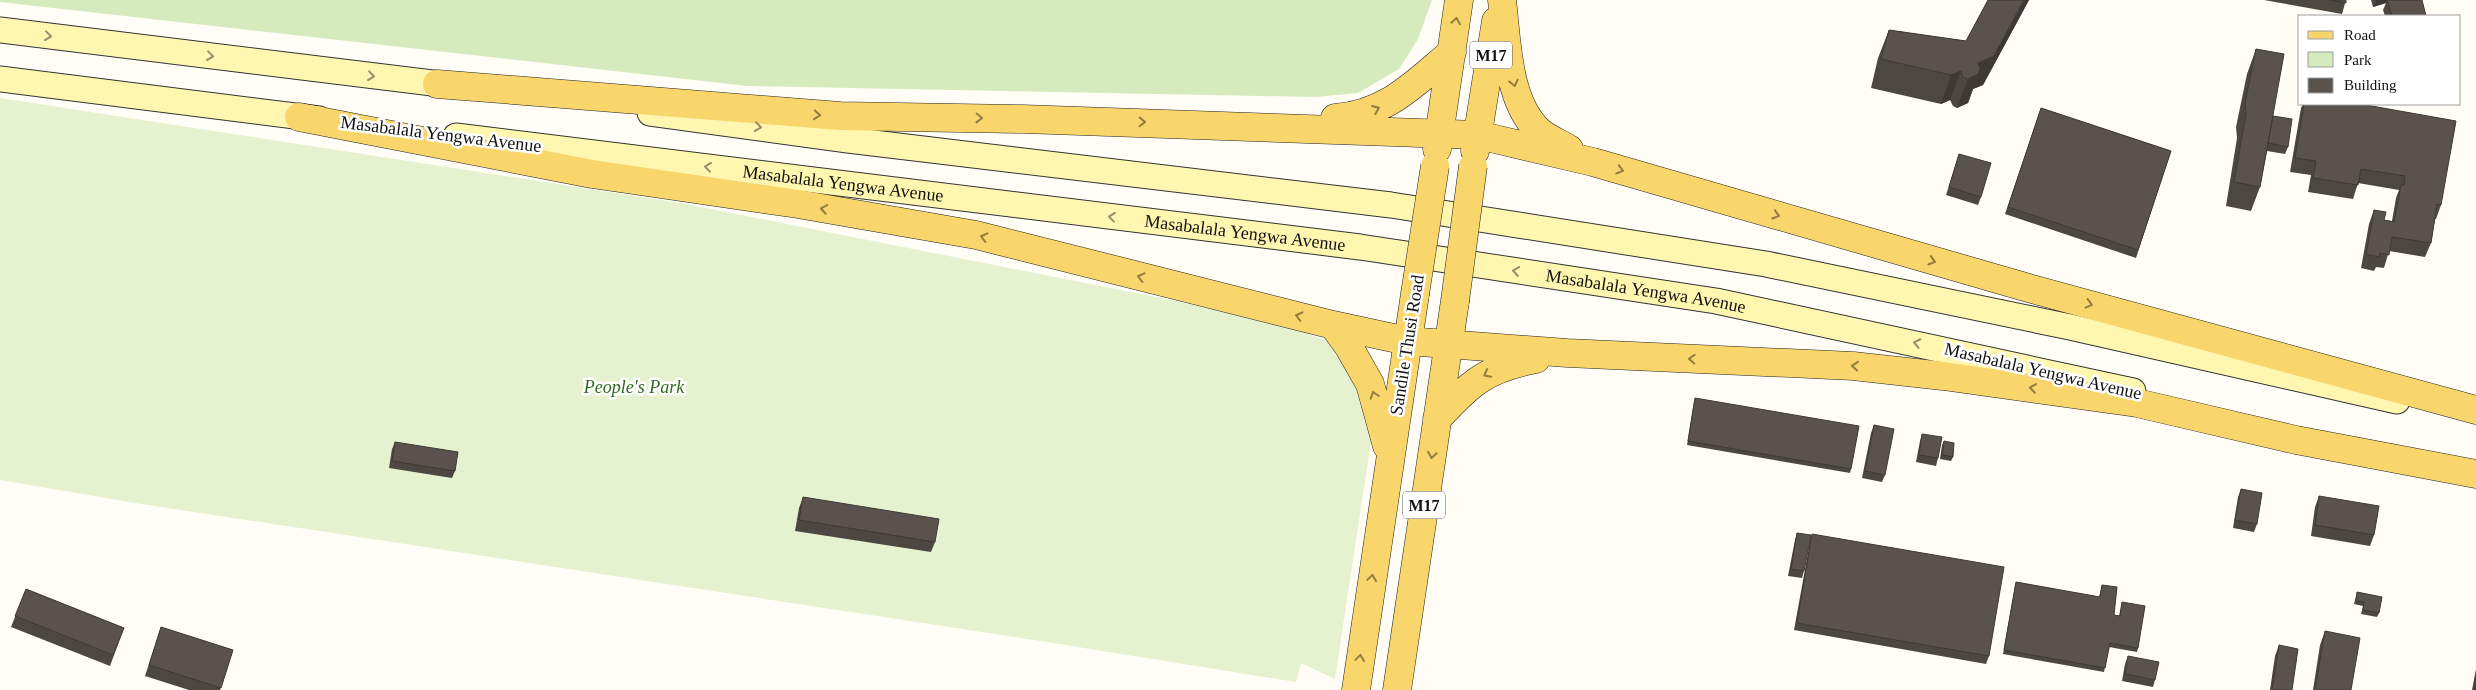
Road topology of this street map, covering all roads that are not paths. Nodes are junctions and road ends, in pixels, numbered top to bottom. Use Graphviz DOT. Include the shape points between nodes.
graph roads {
  1 [pos="1459,0"];
  2 [pos="1501,0"];
  3 [pos="0,30"];
  4 [pos="1452,52"];
  5 [pos="0,79"];
  6 [pos="437,84"];
  7 [pos="299,117"];
  8 [pos="1224,125"];
  9 [pos="1439,132"];
  10 [pos="1478,135"];
  11 [pos="1592,162"];
  12 [pos="1333,325"];
  13 [pos="1407,341"];
  14 [pos="1448,345"];
  15 [pos="1567,353"];
  16 [pos="2476,410"];
  17 [pos="1437,418"];
  18 [pos="2476,419"];
  19 [pos="1390,460"];
  20 [pos="2476,472"];
  21 [pos="1356,690"];
  22 [pos="1397,690"];
  4 -- 1 [label="main road, Sandile Thusi Road / M17, one-way"];
  2 -- 10 [label="main road, M17"];
  2 -- 11 [label="main road, one-way" via="1512,76 1522,108 1540,132"];
  3 -- 6 [label="main road, one-way"];
  8 -- 4 [label="main road, one-way" via="1368,112 1390,102"];
  4 -- 9 [label="main road, Sandile Thusi Road / M17"];
  5 -- 7 [label="main road, Masabalala Yengwa Avenue"];
  6 -- 8 [label="main road, one-way" via="840,116"];
  6 -- 18 [label="main road, one-way" via="848,140 1391,205 1766,264 2070,327"];
  12 -- 7 [label="main road, one-way" via="976,235 798,204 592,174"];
  20 -- 7 [label="main road, Masabalala Yengwa Avenue, one-way" via="2015,364 1716,301 1360,247"];
  8 -- 9 [label="main road"];
  9 -- 10 [label="main road"];
  9 -- 13 [label="main road, Sandile Thusi Road / M17, bridge"];
  10 -- 11 [label="main road"];
  10 -- 14 [label="main road, M17, bridge"];
  11 -- 16 [label="main road, one-way" via="2025,287"];
  12 -- 13 [label="main road"];
  19 -- 12 [label="main road, one-way" via="1370,384"];
  13 -- 14 [label="main road"];
  13 -- 19 [label="main road, Sandile Thusi Road / M17"];
  14 -- 15 [label="main road"];
  14 -- 17 [label="main road, M17"];
  15 -- 17 [label="main road, one-way" via="1493,370 1469,385"];
  20 -- 15 [label="main road, one-way" via="2296,440 2137,403 1944,376 1853,366"];
  17 -- 22 [label="main road, M17, one-way"];
  21 -- 19 [label="main road, Sandile Thusi Road / M17, one-way"];
}
